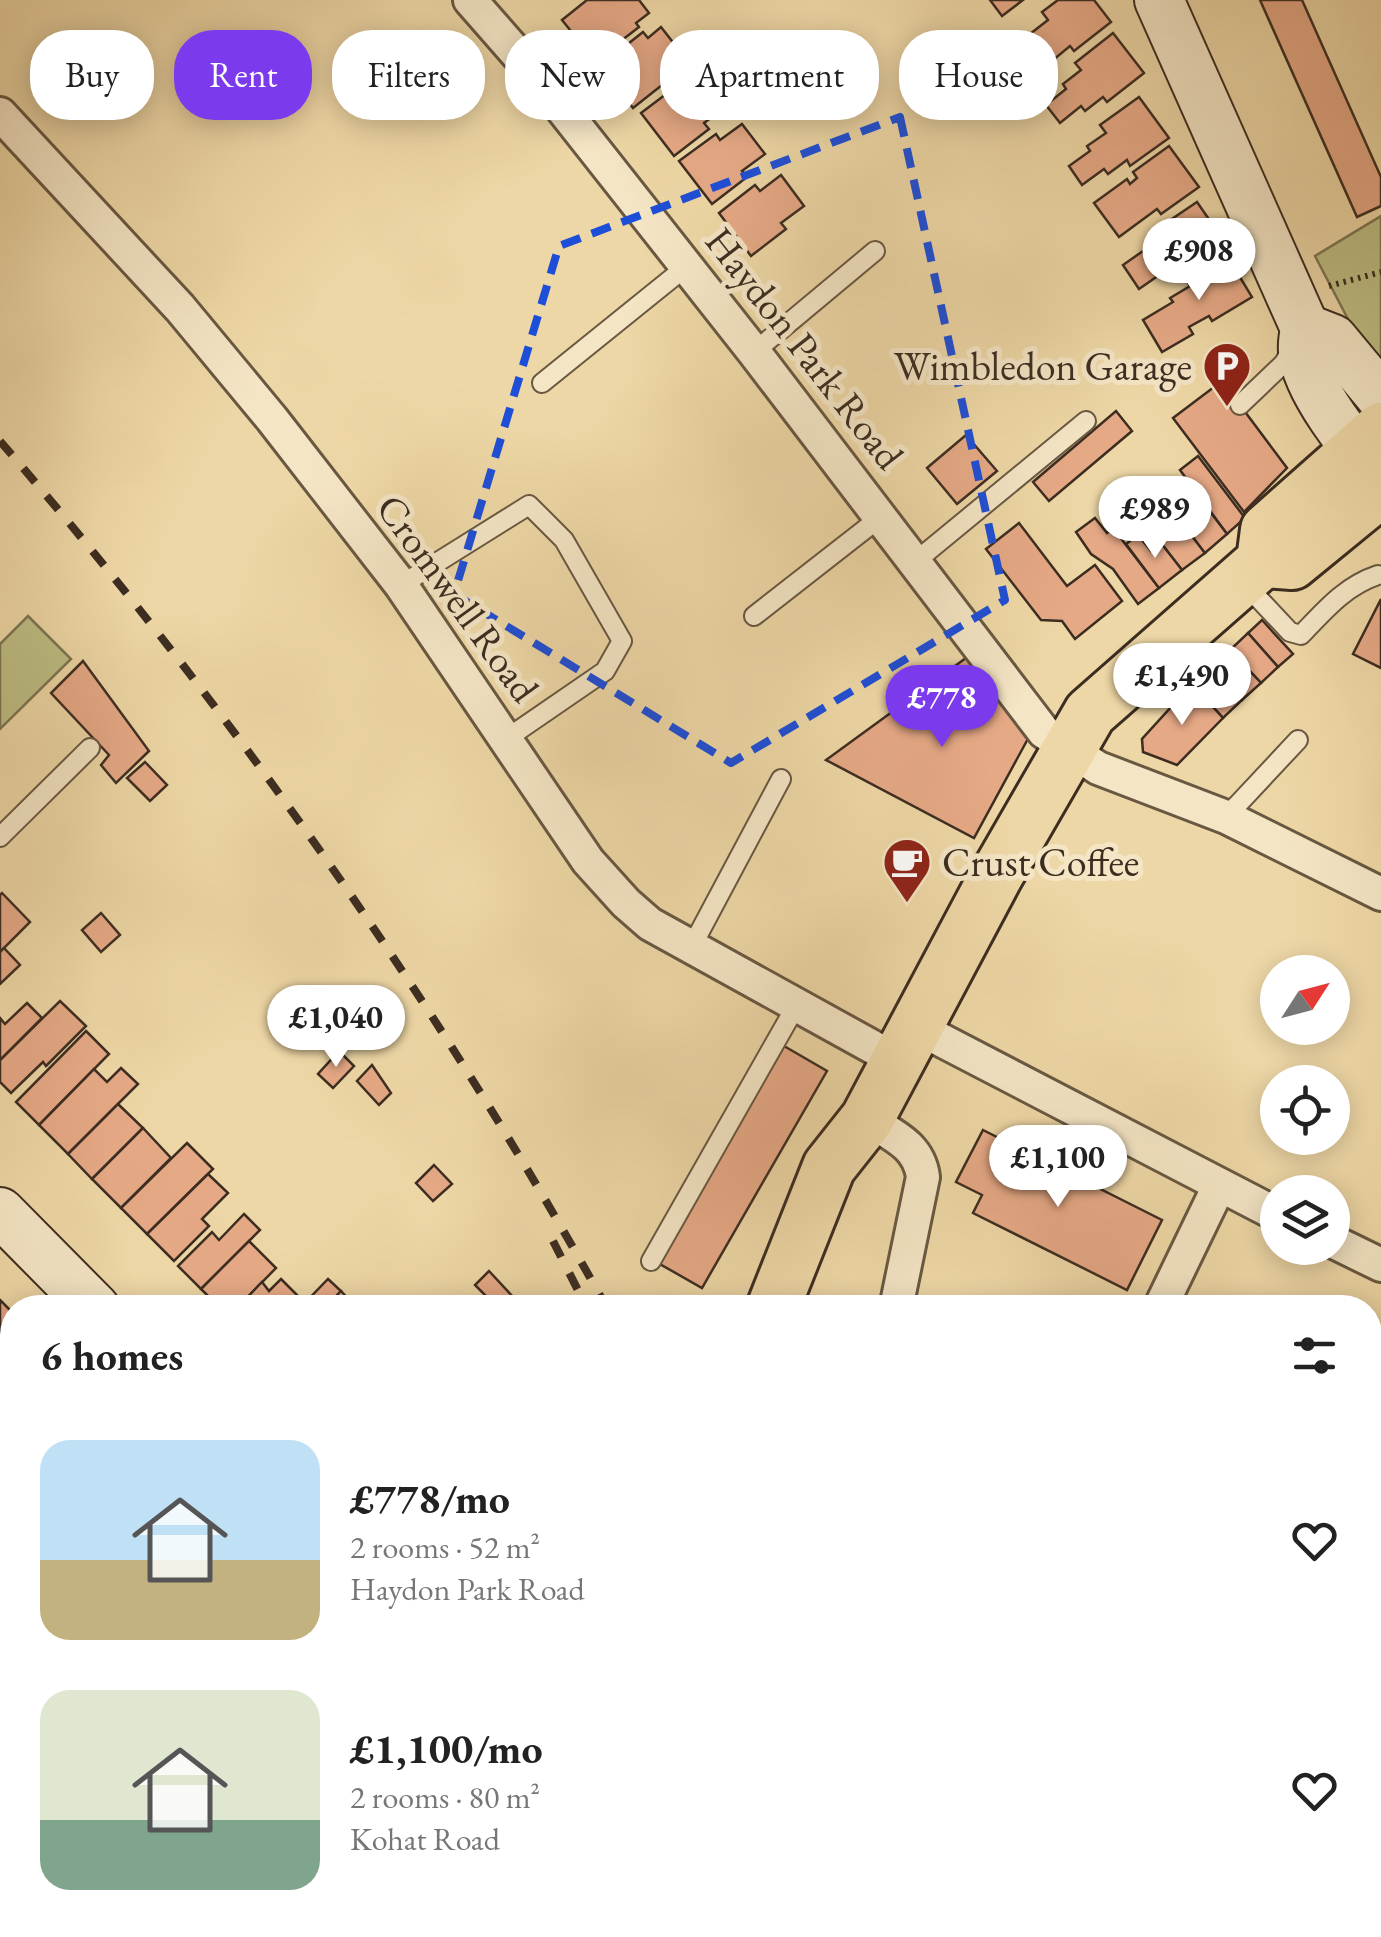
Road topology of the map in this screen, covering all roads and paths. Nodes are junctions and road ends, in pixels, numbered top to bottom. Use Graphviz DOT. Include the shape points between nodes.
graph roads {
  1 [pos="470,0"];
  2 [pos="1159,0"];
  3 [pos="0,114"];
  4 [pos="875,250"];
  5 [pos="687,266"];
  6 [pos="1381,272"];
  7 [pos="1330,285"];
  8 [pos="1305,328"];
  9 [pos="754,352"];
  10 [pos="542,383"];
  11 [pos="1381,397"];
  12 [pos="1240,405"];
  13 [pos="1086,420"];
  14 [pos="1375,462"];
  15 [pos="882,516"];
  16 [pos="916,561"];
  17 [pos="1251,570"];
  18 [pos="1378,575"];
  19 [pos="402,585"];
  20 [pos="754,616"];
  21 [pos="506,739"];
  22 [pos="1298,740"];
  23 [pos="90,748"];
  24 [pos="1069,750"];
  25 [pos="781,779"];
  26 [pos="1226,817"];
  27 [pos="0,837"];
  28 [pos="1381,894"];
  29 [pos="691,948"];
  30 [pos="796,1006"];
  31 [pos="908,1044"];
  32 [pos="867,1119"];
  33 [pos="1218,1186"];
  34 [pos="1260,1206"];
  35 [pos="828,1210"];
  36 [pos="0,1212"];
  37 [pos="1350,1250"];
  38 [pos="651,1261"];
  39 [pos="1381,1265"];
  40 [pos="82,1295"];
  41 [pos="780,1295"];
  42 [pos="808,1295"];
  43 [pos="899,1295"];
  44 [pos="1166,1295"];
  1 -- 5 [label="street, Haydon Park Road"];
  2 -- 8 [label="main road"];
  3 -- 19 [label="street, Cromwell Road" via="180,308"];
  4 -- 9 [label="lane"];
  5 -- 9 [label="street, Haydon Park Road"];
  5 -- 10 [label="lane"];
  6 -- 7 [label="path"];
  8 -- 11 [label="main road" via="1333,339"];
  8 -- 12 [label="lane" via="1284,362"];
  8 -- 14 [label="main road" via="1302,353 1322,399"];
  9 -- 15 [label="street, Haydon Park Road"];
  13 -- 16 [label="lane"];
  14 -- 17 [label="main road" via="1292,564"];
  15 -- 16 [label="street, Haydon Park Road"];
  15 -- 20 [label="lane"];
  16 -- 24 [label="street, Haydon Park Road" via="1044,732"];
  17 -- 18 [label="lane" via="1290,632 1302,635 1344,592"];
  17 -- 24 [label="main road" via="1104,698"];
  19 -- 21 [label="street, Cromwell Road"];
  19 -- 21 [label="lane" via="529,505 564,540 622,641 605,671"];
  21 -- 29 [label="street, Cromwell Road" via="600,875 650,924"];
  22 -- 26 [label="lane"];
  23 -- 27 [label="lane"];
  24 -- 26 [label="street, Haydon Park Road" via="1098,768"];
  24 -- 31 [label="main road"];
  25 -- 29 [label="lane"];
  26 -- 28 [label="street, Haydon Park Road"];
  29 -- 30 [label="street, Cromwell Road"];
  30 -- 31 [label="street, Cromwell Road"];
  30 -- 38 [label="lane"];
  31 -- 32 [label="main road"];
  31 -- 33 [label="street, Cromwell Road"];
  32 -- 35 [label="main road" via="856,1179"];
  32 -- 43 [label="street" via="921,1161"];
  33 -- 34 [label="street, Cromwell Road"];
  33 -- 44 [label="street"];
  35 -- 41 [label="main road"];
  35 -- 42 [label="main road"];
  36 -- 40 [label="main road"];
  37 -- 39 [label="street"];
}
